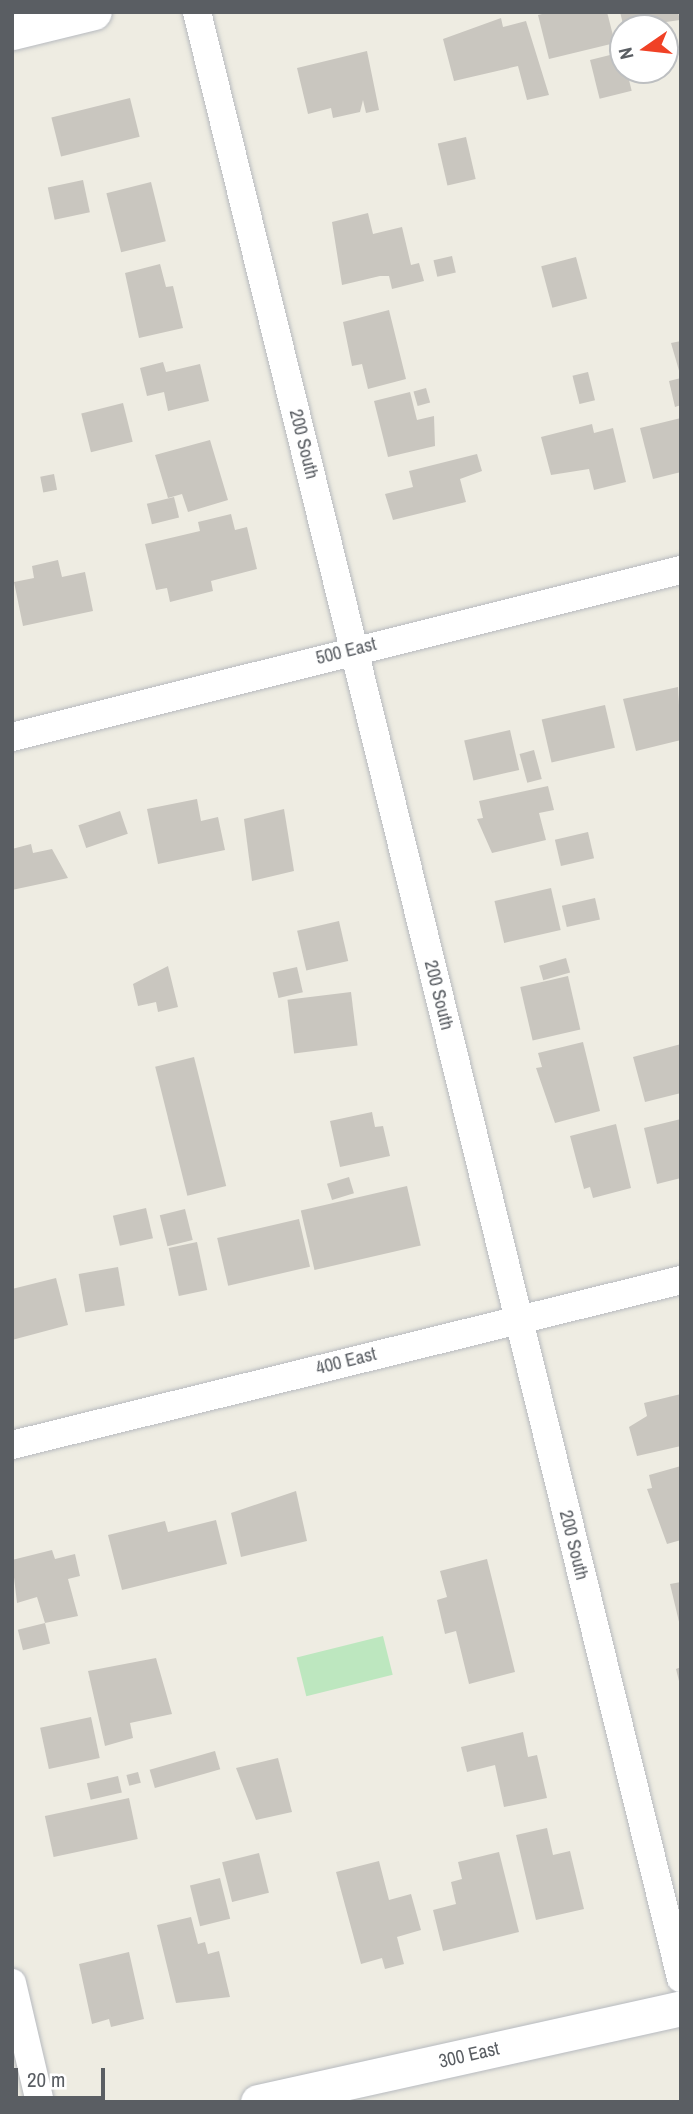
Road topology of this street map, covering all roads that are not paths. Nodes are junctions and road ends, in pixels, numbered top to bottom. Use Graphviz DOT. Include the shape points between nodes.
graph roads {
  1 [pos="94,12"];
  2 [pos="197,12"];
  3 [pos="12,32"];
  4 [pos="681,570"];
  5 [pos="355,649"];
  6 [pos="12,737"];
  7 [pos="681,1280"];
  8 [pos="519,1318"];
  9 [pos="12,1445"];
  10 [pos="681,1978"];
  11 [pos="12,1983"];
  12 [pos="681,2008"];
  13 [pos="40,2102"];
  14 [pos="258,2102"];
  1 -- 3 [label="street"];
  2 -- 5 [label="street, 200 South"];
  4 -- 5 [label="street, 500 East"];
  5 -- 6 [label="street, 500 East"];
  5 -- 8 [label="street, 200 South"];
  7 -- 8 [label="street, 400 East"];
  8 -- 9 [label="street, 400 East"];
  8 -- 10 [label="street, 200 South"];
  11 -- 13 [label="street"];
  12 -- 14 [label="street, 300 East"];
}
